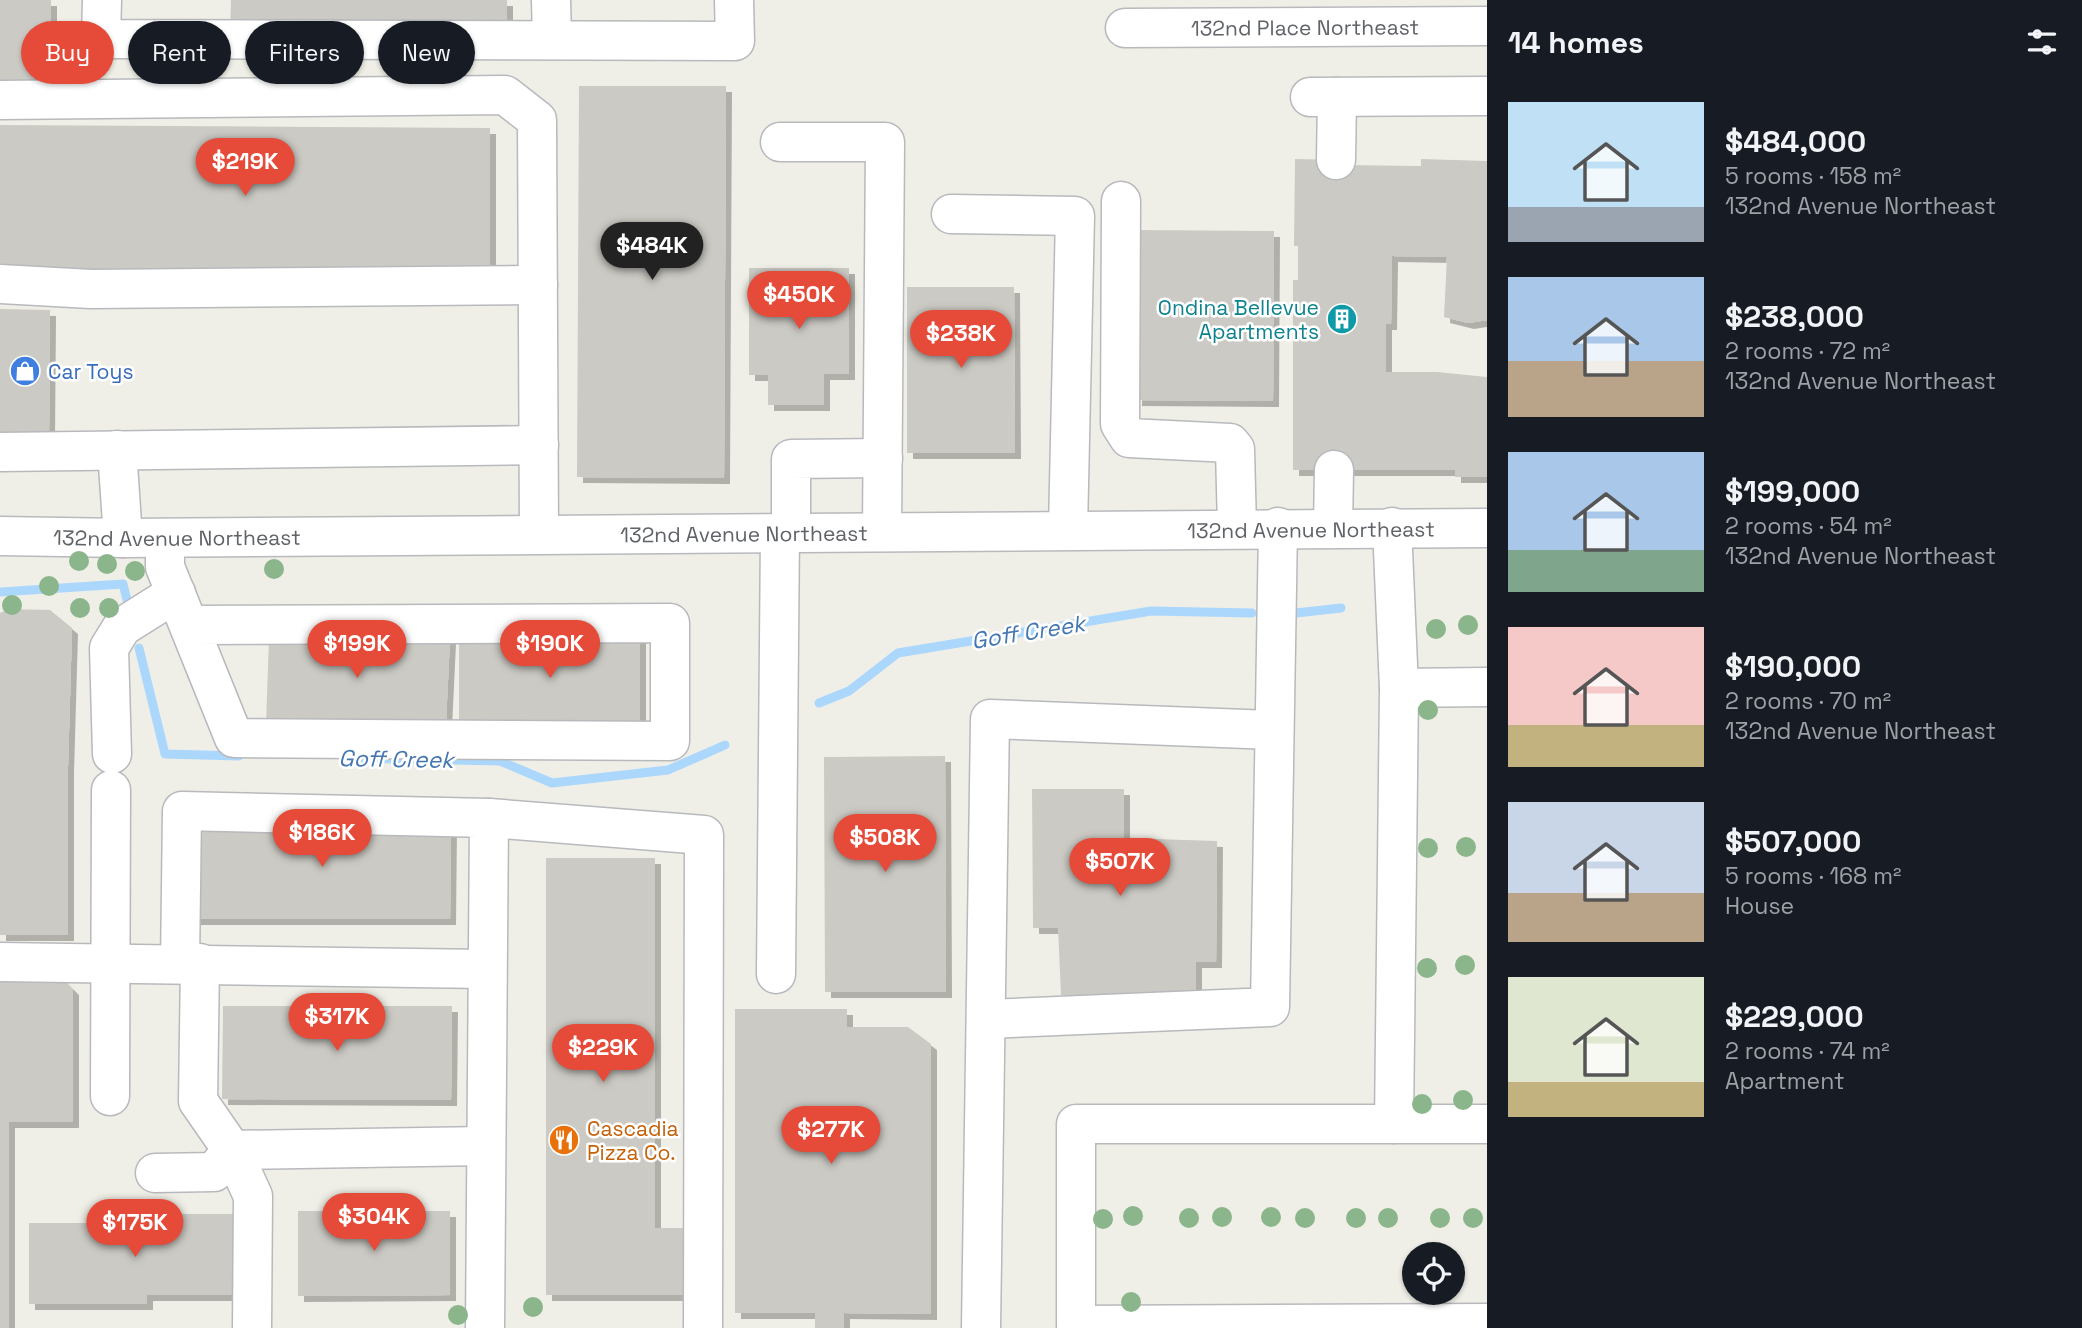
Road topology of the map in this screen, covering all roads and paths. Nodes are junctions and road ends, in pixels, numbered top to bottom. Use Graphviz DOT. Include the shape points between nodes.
graph roads {
  1 [pos="102,0"];
  2 [pos="551,0"];
  3 [pos="734,0"];
  4 [pos="1487,26"];
  5 [pos="1125,28"];
  6 [pos="552,40"];
  7 [pos="1487,96"];
  8 [pos="0,100"];
  9 [pos="780,142"];
  10 [pos="1336,160"];
  11 [pos="1121,201"];
  12 [pos="951,214"];
  13 [pos="0,284"];
  14 [pos="538,285"];
  15 [pos="539,445"];
  16 [pos="117,450"];
  17 [pos="0,452"];
  18 [pos="883,458"];
  19 [pos="1334,470"];
  20 [pos="1278,527"];
  21 [pos="1392,527"];
  22 [pos="1237,528"];
  23 [pos="1333,528"];
  24 [pos="1487,528"];
  25 [pos="1069,529"];
  26 [pos="882,531"];
  27 [pos="785,532"];
  28 [pos="539,534"];
  29 [pos="0,536"];
  30 [pos="123,538"];
  31 [pos="165,538"];
  32 [pos="183,609"];
  33 [pos="1487,687"];
  34 [pos="1399,688"];
  35 [pos="1274,730"];
  36 [pos="489,818"];
  37 [pos="0,962"];
  38 [pos="111,962"];
  39 [pos="190,963"];
  40 [pos="486,969"];
  41 [pos="776,974"];
  42 [pos="987,1019"];
  43 [pos="110,1096"];
  44 [pos="1394,1124"];
  45 [pos="1487,1124"];
  46 [pos="485,1146"];
  47 [pos="232,1150"];
  48 [pos="155,1172"];
  49 [pos="1487,1323"];
  50 [pos="1162,1326"];
  51 [pos="252,1328"];
  52 [pos="485,1328"];
  53 [pos="703,1328"];
  54 [pos="981,1328"];
  1 -- 6 [label="street" via="101,39"];
  2 -- 6 [label="street"];
  3 -- 6 [label="street" via="735,41"];
  4 -- 5 [label="street, 132nd Place Northeast"];
  7 -- 10 [label="street" via="1324,97"];
  8 -- 14 [label="street" via="505,95 537,120"];
  9 -- 18 [label="street" via="885,142"];
  11 -- 22 [label="street" via="1120,424 1129,438 1230,443 1235,449"];
  12 -- 25 [label="street" via="1075,216"];
  13 -- 14 [label="street" via="91,289"];
  14 -- 15 [label="street"];
  15 -- 16 [label="street"];
  15 -- 28 [label="street"];
  16 -- 17 [label="street"];
  16 -- 30 [label="street"];
  18 -- 26 [label="street"];
  18 -- 27 [label="street" via="791,459"];
  19 -- 23 [label="street"];
  20 -- 22 [label="street, 132nd Avenue Northeast"];
  20 -- 23 [label="street, 132nd Avenue Northeast"];
  20 -- 35 [label="street"];
  21 -- 23 [label="street, 132nd Avenue Northeast"];
  21 -- 24 [label="street, 132nd Avenue Northeast"];
  21 -- 34 [label="street"];
  22 -- 25 [label="street, 132nd Avenue Northeast"];
  25 -- 26 [label="street, 132nd Avenue Northeast"];
  26 -- 27 [label="street, 132nd Avenue Northeast"];
  27 -- 28 [label="street, 132nd Avenue Northeast"];
  27 -- 41 [label="street"];
  28 -- 31 [label="street, 132nd Avenue Northeast"];
  29 -- 30 [label="street, 132nd Avenue Northeast"];
  30 -- 31 [label="street, 132nd Avenue Northeast"];
  31 -- 32 [label="street" via="165,567"];
  32 -- 32 [label="street" via="234,738 670,741 670,623"];
  32 -- 38 [label="street" via="122,626 109,648"];
  33 -- 34 [label="street"];
  34 -- 44 [label="street"];
  35 -- 42 [label="street" via="1269,1007"];
  35 -- 42 [label="street" via="990,719"];
  36 -- 39 [label="street" via="182,811"];
  36 -- 40 [label="street"];
  36 -- 53 [label="street" via="704,835"];
  37 -- 38 [label="street"];
  38 -- 39 [label="street"];
  38 -- 43 [label="street"];
  39 -- 40 [label="street"];
  39 -- 47 [label="street" via="198,1101"];
  40 -- 46 [label="street"];
  42 -- 54 [label="street"];
  44 -- 45 [label="street"];
  44 -- 50 [label="street" via="1076,1124 1076,1325"];
  46 -- 47 [label="street"];
  46 -- 52 [label="street"];
  47 -- 48 [label="street" via="214,1172"];
  47 -- 51 [label="street" via="253,1196"];
  49 -- 50 [label="street"];
}
